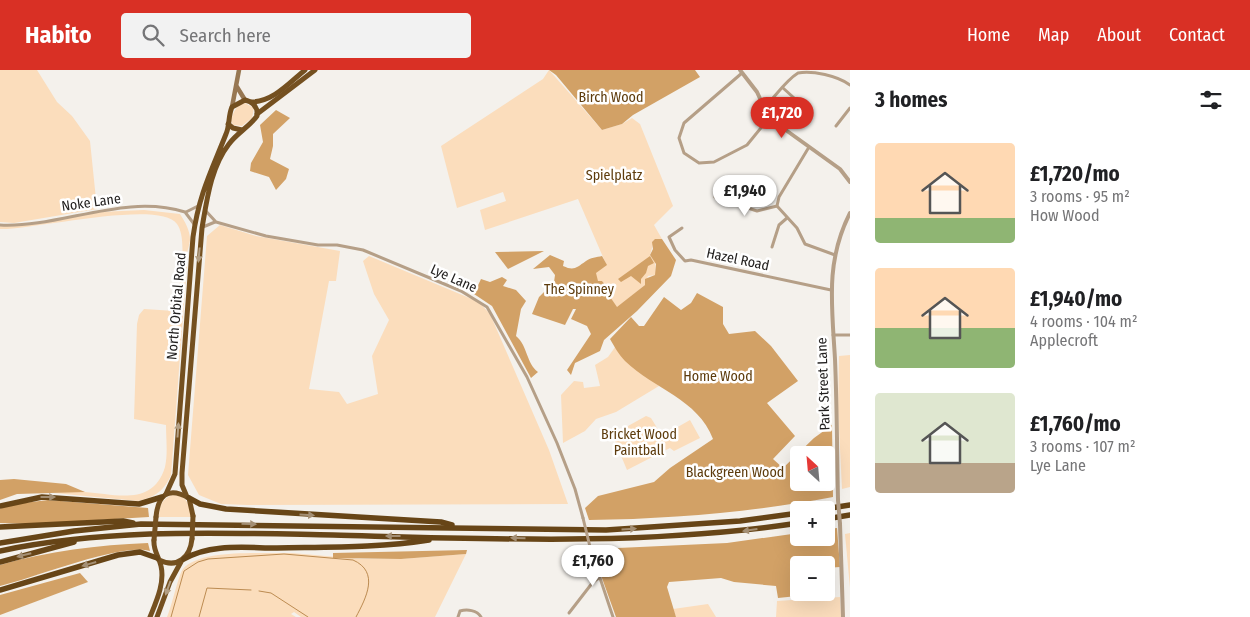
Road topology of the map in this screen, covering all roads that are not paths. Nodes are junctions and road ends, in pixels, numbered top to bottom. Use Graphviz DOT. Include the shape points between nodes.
graph roads {
  1 [pos="239,70"];
  2 [pos="305,70"];
  3 [pos="315,70"];
  4 [pos="741,71"];
  5 [pos="799,71"];
  6 [pos="850,85"];
  7 [pos="237,86"];
  8 [pos="783,88"];
  9 [pos="248,101"];
  10 [pos="803,106"];
  11 [pos="232,107"];
  12 [pos="764,108"];
  13 [pos="850,108"];
  14 [pos="258,114"];
  15 [pos="769,118"];
  16 [pos="228,124"];
  17 [pos="836,126"];
  18 [pos="242,130"];
  19 [pos="810,147"];
  20 [pos="850,182"];
  21 [pos="715,197"];
  22 [pos="198,206"];
  23 [pos="778,206"];
  24 [pos="205,210"];
  25 [pos="185,212"];
  26 [pos="850,213"];
  27 [pos="787,218"];
  28 [pos="216,222"];
  29 [pos="0,224"];
  30 [pos="195,224"];
  31 [pos="202,228"];
  32 [pos="682,228"];
  33 [pos="772,246"];
  34 [pos="836,255"];
  35 [pos="831,290"];
  36 [pos="850,334"];
  37 [pos="833,335"];
  38 [pos="164,496"];
  39 [pos="188,497"];
  40 [pos="850,505"];
  41 [pos="0,506"];
  42 [pos="835,507"];
  43 [pos="790,514"];
  44 [pos="850,515"];
  45 [pos="835,518"];
  46 [pos="141,524"];
  47 [pos="790,524"];
  48 [pos="0,527"];
  49 [pos="458,527"];
  50 [pos="441,538"];
  51 [pos="81,540"];
  52 [pos="0,543"];
  53 [pos="0,551"];
  54 [pos="158,559"];
  55 [pos="183,560"];
  56 [pos="0,562"];
  57 [pos="599,578"];
  58 [pos="0,590"];
  59 [pos="569,613"];
  60 [pos="150,617"];
  61 [pos="157,617"];
  62 [pos="458,617"];
  63 [pos="481,617"];
  64 [pos="614,617"];
  65 [pos="843,617"];
  1 -- 7 [label="main road"];
  2 -- 9 [label="highway" via="270,98 262,102"];
  3 -- 14 [label="highway"];
  4 -- 12 [label="street"];
  4 -- 15 [label="street" via="684,123 680,138 684,153 699,162 714,162 747,145"];
  5 -- 6 [label="street" via="826,73"];
  5 -- 8 [label="street"];
  7 -- 9 [label="main road"];
  7 -- 11 [label="main road"];
  8 -- 10 [label="street"];
  8 -- 12 [label="street"];
  9 -- 11 [label="highway"];
  9 -- 14 [label="highway" via="256,107"];
  11 -- 16 [label="highway"];
  12 -- 15 [label="street"];
  13 -- 17 [label="street"];
  14 -- 18 [label="highway"];
  15 -- 19 [label="street"];
  16 -- 18 [label="highway"];
  16 -- 22 [label="highway, North Orbital Road"];
  18 -- 24 [label="highway, North Orbital Road" via="220,159"];
  19 -- 20 [label="street" via="840,169"];
  19 -- 23 [label="street" via="779,197"];
  21 -- 23 [label="street" via="757,211"];
  22 -- 25 [label="street"];
  22 -- 30 [label="highway, North Orbital Road"];
  23 -- 27 [label="street"];
  24 -- 28 [label="street"];
  24 -- 31 [label="highway, North Orbital Road"];
  25 -- 29 [label="street, Noke Lane" via="158,208 125,209 18,225"];
  25 -- 30 [label="street"];
  26 -- 34 [label="street, Park Street Lane" via="840,235"];
  27 -- 33 [label="street" via="779,226"];
  27 -- 34 [label="street" via="797,228 805,244"];
  28 -- 31 [label="street"];
  28 -- 57 [label="street, Lye Lane, bridge" via="266,236 363,250 461,291 487,307 531,385 557,443 575,489"];
  38 -- 30 [label="highway, North Orbital Road, one-way" via="175,474"];
  31 -- 39 [label="highway, North Orbital Road, one-way" via="182,473 182,485"];
  32 -- 35 [label="street, Hazel Road" via="669,237 684,261 692,260"];
  34 -- 35 [label="street, Park Street Lane"];
  35 -- 37 [label="street, Park Street Lane"];
  36 -- 37 [label="street"];
  37 -- 65 [label="street, Park Street Lane, bridge"];
  38 -- 39 [label="highway" via="175,493"];
  41 -- 38 [label="highway, one-way" via="42,497 139,504"];
  38 -- 54 [label="highway, North Orbital Road, bridge" via="158,503 156,517 154,540"];
  39 -- 49 [label="highway, one-way" via="200,504 226,509 441,522"];
  39 -- 55 [label="highway, North Orbital Road, bridge" via="194,516 192,539"];
  40 -- 42 [label="highway"];
  49 -- 43 [label="highway, one-way" via="606,530"];
  44 -- 45 [label="highway"];
  46 -- 48 [label="highway" via="123,521"];
  46 -- 49 [label="highway, one-way"];
  46 -- 52 [label="highway"];
  47 -- 50 [label="highway, one-way" via="742,532 637,539"];
  50 -- 51 [label="highway, one-way" via="186,533"];
  50 -- 55 [label="highway" via="397,544 207,549"];
  51 -- 53 [label="highway" via="62,540"];
  51 -- 56 [label="highway, one-way"];
  54 -- 55 [label="highway" via="171,563"];
  54 -- 58 [label="highway, one-way" via="140,552 118,556"];
  54 -- 60 [label="highway" via="162,580"];
  55 -- 61 [label="highway, one-way" via="170,582"];
  57 -- 59 [label="street"];
  57 -- 64 [label="street"];
  62 -- 63 [label="street" via="460,611 465,610"];
}
